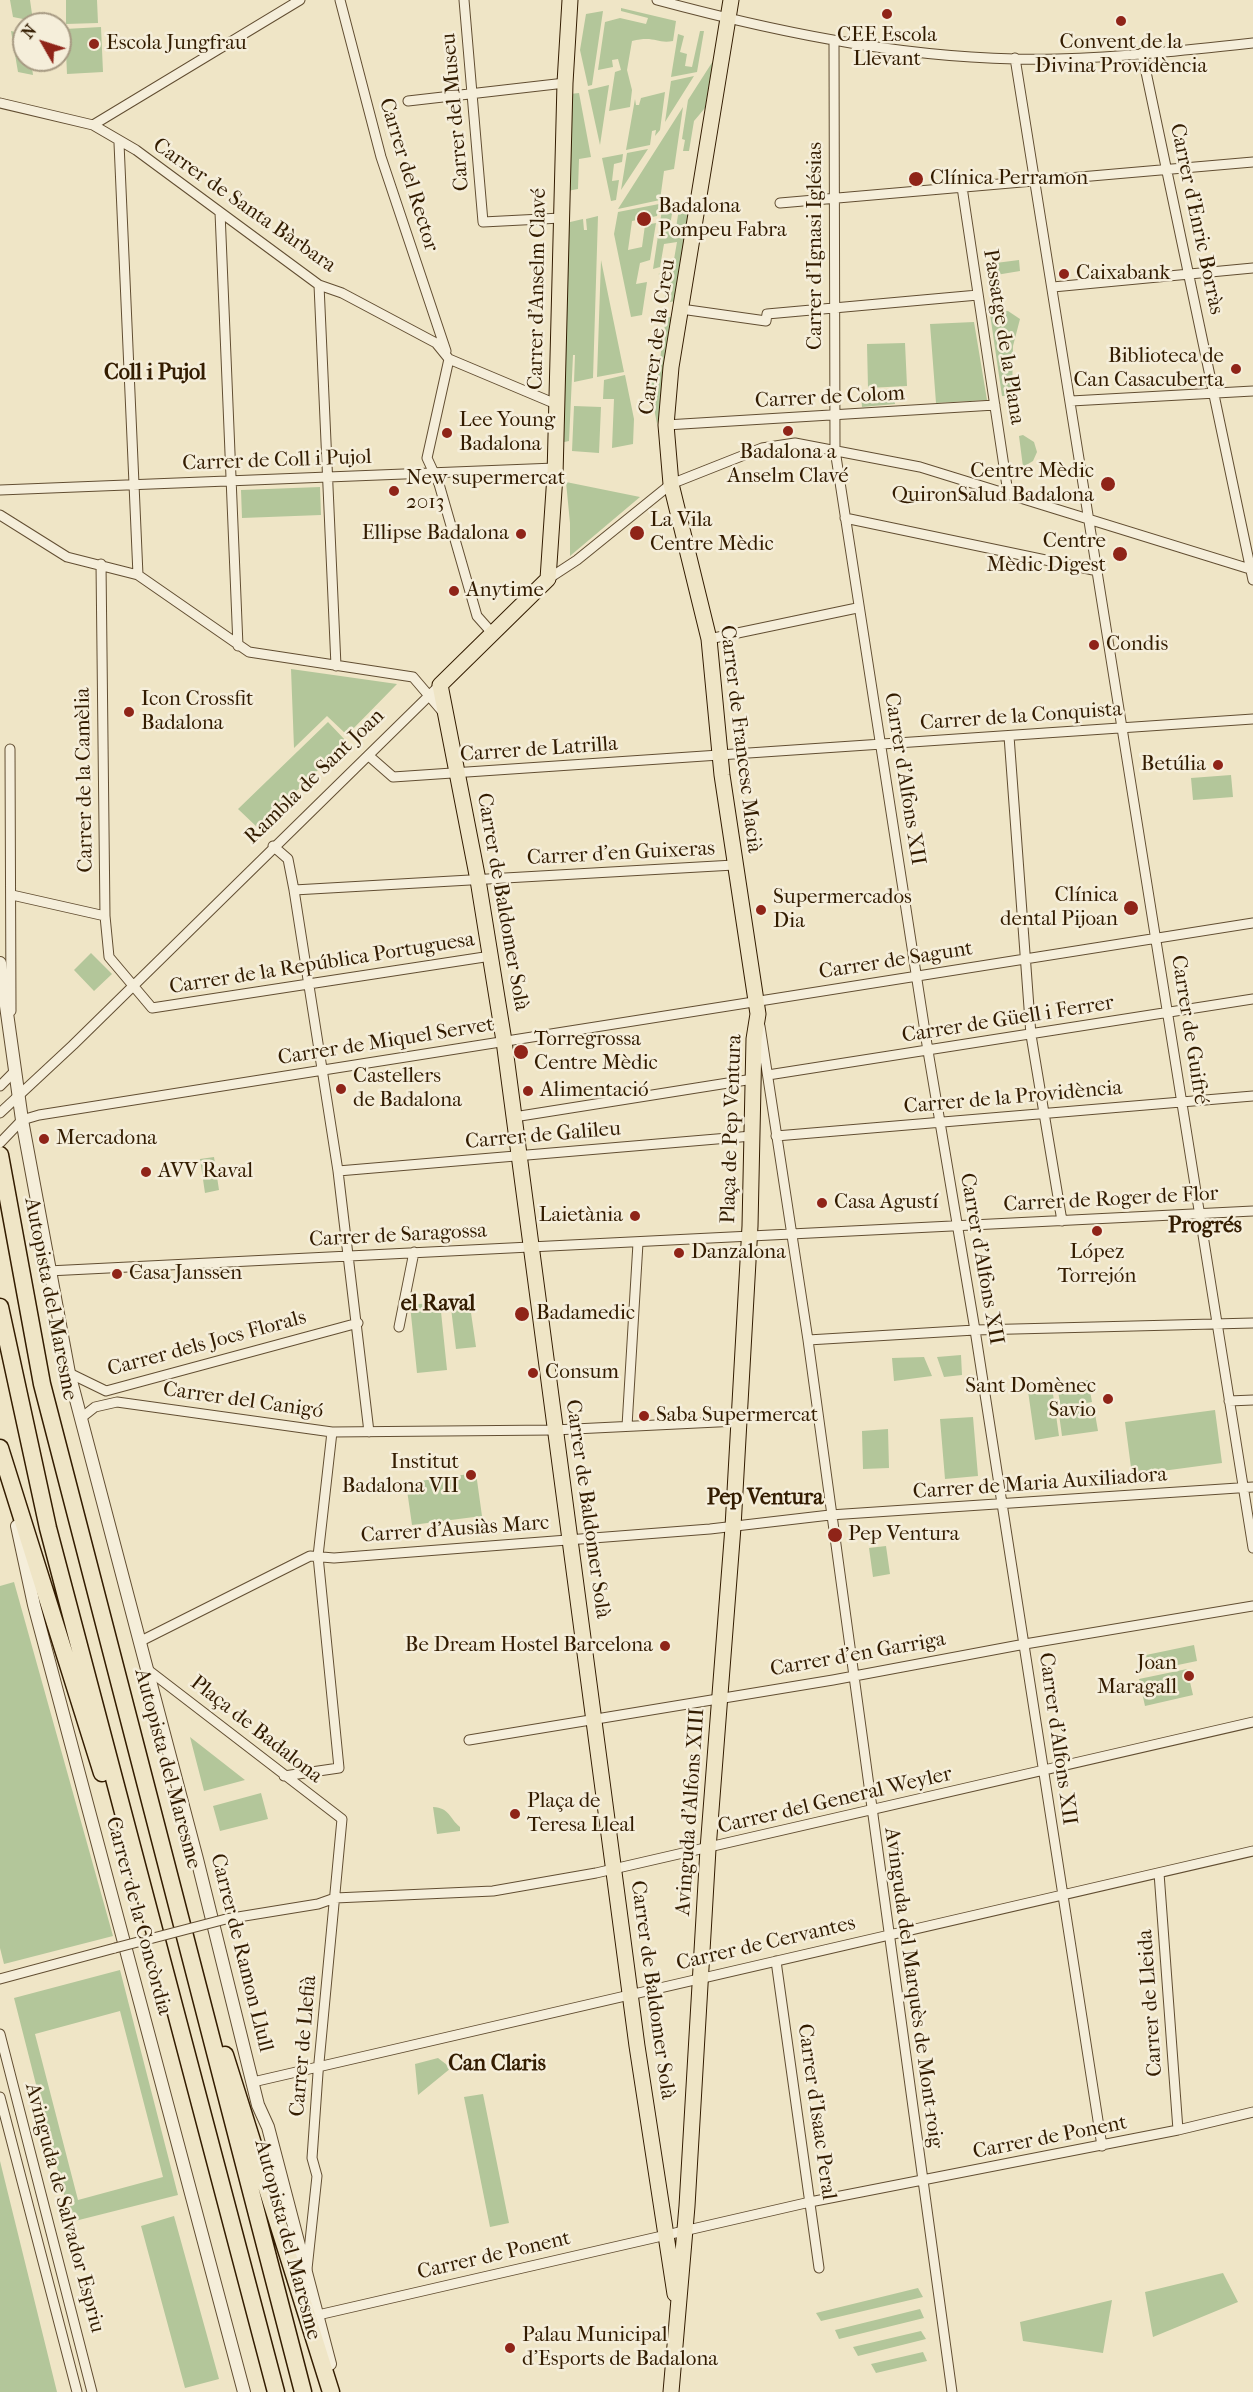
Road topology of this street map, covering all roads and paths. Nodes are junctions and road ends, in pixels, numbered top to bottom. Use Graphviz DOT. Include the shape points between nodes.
graph roads {
  1 [pos="300,0"];
  2 [pos="340,0"];
  3 [pos="464,0"];
  4 [pos="570,0"];
  5 [pos="657,0"];
  6 [pos="731,0"];
  7 [pos="727,19"];
  8 [pos="834,42"];
  9 [pos="1253,43"];
  10 [pos="1142,53"];
  11 [pos="1015,58"];
  12 [pos="565,83"];
  13 [pos="473,93"];
  14 [pos="408,101"];
  15 [pos="0,103"];
  16 [pos="93,125"];
  17 [pos="119,142"];
  18 [pos="1253,162"];
  19 [pos="1167,170"];
  20 [pos="1035,181"];
  21 [pos="962,187"];
  22 [pos="834,198"];
  23 [pos="780,203"];
  24 [pos="220,212"];
  25 [pos="561,218"];
  26 [pos="1253,268"];
  27 [pos="1188,274"];
  28 [pos="319,285"];
  29 [pos="1053,287"];
  30 [pos="978,295"];
  31 [pos="681,309"];
  32 [pos="834,309"];
  33 [pos="449,359"];
  34 [pos="1253,391"];
  35 [pos="1214,393"];
  36 [pos="1071,401"];
  37 [pos="556,404"];
  38 [pos="995,405"];
  39 [pos="835,417"];
  40 [pos="666,425"];
  41 [pos="835,450"];
  42 [pos="555,468"];
  43 [pos="433,473"];
  44 [pos="328,477"];
  45 [pos="232,481"];
  46 [pos="671,484"];
  47 [pos="135,485"];
  48 [pos="0,490"];
  49 [pos="1008,493"];
  50 [pos="0,515"];
  51 [pos="1088,517"];
  52 [pos="845,518"];
  53 [pos="101,564"];
  54 [pos="1252,570"];
  55 [pos="1098,571"];
  56 [pos="138,575"];
  57 [pos="548,579"];
  58 [pos="1253,580"];
  59 [pos="857,608"];
  60 [pos="489,629"];
  61 [pos="709,639"];
  62 [pos="238,646"];
  63 [pos="336,666"];
  64 [pos="435,690"];
  65 [pos="1253,719"];
  66 [pos="1123,729"];
  67 [pos="1009,736"];
  68 [pos="881,745"];
  69 [pos="9,749"];
  70 [pos="369,756"];
  71 [pos="720,757"];
  72 [pos="458,773"];
  73 [pos="273,846"];
  74 [pos="734,865"];
  75 [pos="478,880"];
  76 [pos="294,890"];
  77 [pos="12,895"];
  78 [pos="105,916"];
  79 [pos="1253,923"];
  80 [pos="1157,939"];
  81 [pos="491,956"];
  82 [pos="1025,960"];
  83 [pos="0,963"];
  84 [pos="916,975"];
  85 [pos="309,985"];
  86 [pos="134,986"];
  87 [pos="1253,999"];
  88 [pos="758,1008"];
  89 [pos="1167,1013"];
  90 [pos="11,1030"];
  91 [pos="1030,1035"];
  92 [pos="504,1041"];
  93 [pos="928,1051"];
  94 [pos="16,1070"];
  95 [pos="323,1070"];
  96 [pos="760,1077"];
  97 [pos="0,1086"];
  98 [pos="18,1094"];
  99 [pos="1253,1095"];
  100 [pos="1182,1100"];
  101 [pos="1044,1112"];
  102 [pos="0,1113"];
  103 [pos="514,1117"];
  104 [pos="22,1120"];
  105 [pos="941,1123"];
  106 [pos="776,1136"];
  107 [pos="752,1137"];
  108 [pos="0,1143"];
  109 [pos="0,1155"];
  110 [pos="519,1157"];
  111 [pos="338,1171"];
  112 [pos="1253,1211"];
  113 [pos="1200,1213"];
  114 [pos="1062,1221"];
  115 [pos="956,1227"];
  116 [pos="790,1233"];
  117 [pos="749,1234"];
  118 [pos="638,1243"];
  119 [pos="531,1247"];
  120 [pos="414,1252"];
  121 [pos="349,1255"];
  122 [pos="48,1271"];
  123 [pos="0,1307"];
  124 [pos="358,1323"];
  125 [pos="1253,1323"];
  126 [pos="1217,1324"];
  127 [pos="399,1327"];
  128 [pos="975,1330"];
  129 [pos="808,1340"];
  130 [pos="69,1373"];
  131 [pos="1253,1400"];
  132 [pos="1229,1401"];
  133 [pos="81,1418"];
  134 [pos="738,1421"];
  135 [pos="627,1426"];
  136 [pos="554,1430"];
  137 [pos="332,1432"];
  138 [pos="369,1432"];
  139 [pos="0,1448"];
  140 [pos="1248,1487"];
  141 [pos="1003,1506"];
  142 [pos="830,1515"];
  143 [pos="733,1527"];
  144 [pos="570,1539"];
  145 [pos="1253,1548"];
  146 [pos="318,1556"];
  147 [pos="1253,1606"];
  148 [pos="139,1642"];
  149 [pos="1025,1644"];
  150 [pos="147,1669"];
  151 [pos="853,1675"];
  152 [pos="722,1697"];
  153 [pos="594,1718"];
  154 [pos="1253,1722"];
  155 [pos="469,1740"];
  156 [pos="1043,1772"];
  157 [pos="284,1776"];
  158 [pos="122,1810"];
  159 [pos="871,1812"];
  160 [pos="342,1819"];
  161 [pos="708,1849"];
  162 [pos="1253,1851"];
  163 [pos="614,1869"];
  164 [pos="1159,1873"];
  165 [pos="1063,1895"];
  166 [pos="335,1898"];
  167 [pos="890,1934"];
  168 [pos="776,1960"];
  169 [pos="0,1979"];
  170 [pos="701,1979"];
  171 [pos="198,1991"];
  172 [pos="631,1994"];
  173 [pos="0,2034"];
  174 [pos="319,2066"];
  175 [pos="253,2082"];
  176 [pos="0,2097"];
  177 [pos="1253,2112"];
  178 [pos="1178,2130"];
  179 [pos="1102,2146"];
  180 [pos="921,2181"];
  181 [pos="810,2202"];
  182 [pos="675,2233"];
  183 [pos="819,2268"];
  184 [pos="306,2274"];
  185 [pos="677,2309"];
  186 [pos="318,2315"];
  187 [pos="76,2392"];
  188 [pos="92,2392"];
  189 [pos="244,2392"];
  190 [pos="276,2392"];
  191 [pos="303,2392"];
  192 [pos="331,2392"];
  193 [pos="336,2392"];
  194 [pos="671,2392"];
  195 [pos="952,2392"];
  1 -- 16 [label="street"];
  2 -- 33 [label="street, Carrer del Rector" via="381,157"];
  3 -- 13 [label="street, Carrer del Museu"];
  4 -- 12 [label="main road, Carrer d'Anselm Clavé"];
  5 -- 7 [label="street"];
  6 -- 7 [label="main road, Carrer de la Creu"];
  7 -- 8 [label="street"];
  7 -- 31 [label="main road, Carrer de la Creu"];
  8 -- 11 [label="street"];
  8 -- 22 [label="street, Carrer d'Ignasi Iglésias"];
  9 -- 10 [label="street"];
  10 -- 11 [label="street"];
  10 -- 19 [label="street, Carrer d'Enric Borràs"];
  11 -- 20 [label="street, Carrer de Guifré"];
  12 -- 13 [label="street"];
  12 -- 25 [label="main road, Carrer d'Anselm Clavé"];
  13 -- 14 [label="street"];
  13 -- 25 [label="street, Carrer del Museu" via="483,222"];
  15 -- 16 [label="street, Carrer de Santa Bàrbara"];
  16 -- 17 [label="street, Carrer de Santa Bàrbara"];
  17 -- 24 [label="street, Carrer de Santa Bàrbara" via="136,150"];
  17 -- 47 [label="street"];
  18 -- 19 [label="street"];
  19 -- 20 [label="street"];
  19 -- 27 [label="street, Carrer d'Enric Borràs"];
  20 -- 21 [label="street"];
  20 -- 29 [label="street, Carrer de Guifré"];
  21 -- 22 [label="street"];
  21 -- 30 [label="street, Passatge de la Plana"];
  22 -- 23 [label="street"];
  22 -- 32 [label="street, Carrer d'Ignasi Iglésias"];
  24 -- 28 [label="street, Carrer de Santa Bàrbara"];
  24 -- 45 [label="street"];
  25 -- 37 [label="main road, Carrer d'Anselm Clavé"];
  26 -- 27 [label="street"];
  27 -- 29 [label="street"];
  27 -- 35 [label="street, Carrer d'Enric Borràs"];
  28 -- 33 [label="street, Carrer de Santa Bàrbara" via="342,293 436,343"];
  28 -- 44 [label="street"];
  29 -- 36 [label="street, Carrer de Guifré"];
  30 -- 32 [label="street"];
  30 -- 38 [label="street, Passatge de la Plana"];
  31 -- 32 [label="street" via="766,321 767,314"];
  31 -- 40 [label="main road, Carrer de la Creu"];
  32 -- 39 [label="street, Carrer d'Ignasi Iglésias"];
  33 -- 37 [label="street, Carrer de Santa Bàrbara"];
  33 -- 43 [label="street" via="427,458"];
  34 -- 35 [label="street"];
  35 -- 36 [label="street"];
  35 -- 54 [label="street, Carrer d'Enric Borràs"];
  36 -- 51 [label="street, Carrer de Guifré"];
  37 -- 42 [label="main road, Carrer d'Anselm Clavé"];
  38 -- 39 [label="street, Carrer de Colom"];
  38 -- 49 [label="street, Passatge de la Plana"];
  39 -- 40 [label="street, Carrer de Colom"];
  39 -- 41 [label="street, Carrer d'Ignasi Iglésias"];
  40 -- 46 [label="main road, Carrer de la Creu"];
  41 -- 46 [label="street, Rambla de Sant Joan" via="795,443 762,448"];
  41 -- 49 [label="street, Rambla de Sant Joan" via="920,467"];
  41 -- 52 [label="street, Carrer d'Alfons XII"];
  42 -- 43 [label="street, Carrer de Coll i Pujol"];
  42 -- 57 [label="main road, Carrer d'Anselm Clavé"];
  43 -- 44 [label="street, Carrer de Coll i Pujol"];
  43 -- 60 [label="street" via="477,616"];
  44 -- 45 [label="street, Carrer de Coll i Pujol"];
  44 -- 63 [label="street"];
  45 -- 47 [label="street, Carrer de Coll i Pujol"];
  45 -- 62 [label="street"];
  46 -- 57 [label="street, Rambla de Sant Joan"];
  46 -- 61 [label="main road, Carrer de Francesc Macià"];
  47 -- 48 [label="street, Carrer de Coll i Pujol"];
  47 -- 56 [label="street"];
  49 -- 51 [label="street, Rambla de Sant Joan"];
  50 -- 53 [label="street" via="67,557"];
  51 -- 54 [label="street, Rambla de Sant Joan"];
  51 -- 55 [label="street, Carrer de Guifré"];
  52 -- 55 [label="street"];
  52 -- 59 [label="street, Carrer d'Alfons XII"];
  53 -- 56 [label="street"];
  53 -- 78 [label="street, Carrer de la Camèlia"];
  54 -- 58 [label="street, Carrer d'Enric Borràs"];
  55 -- 66 [label="street, Carrer de Guifré"];
  56 -- 62 [label="street"];
  57 -- 60 [label="main road, Rambla de Sant Joan"];
  59 -- 61 [label="street"];
  59 -- 68 [label="street, Carrer d'Alfons XII"];
  60 -- 64 [label="main road, Rambla de Sant Joan"];
  61 -- 71 [label="main road, Carrer de Francesc Macià"];
  62 -- 63 [label="street" via="249,652"];
  63 -- 64 [label="street" via="413,677"];
  64 -- 70 [label="street, Rambla de Sant Joan"];
  64 -- 72 [label="main road, Carrer de Baldomer Solà" via="446,716"];
  65 -- 66 [label="street, Carrer de la Conquista"];
  66 -- 67 [label="street, Carrer de la Conquista"];
  66 -- 80 [label="street, Carrer de Guifré"];
  67 -- 68 [label="street, Carrer de la Conquista"];
  67 -- 82 [label="street"];
  68 -- 71 [label="street, Carrer de la Conquista"];
  68 -- 84 [label="street, Carrer d'Alfons XII"];
  69 -- 77 [label="street"];
  70 -- 72 [label="street, Carrer de Latrilla" via="393,777"];
  70 -- 73 [label="street, Rambla de Sant Joan"];
  71 -- 72 [label="street, Carrer de Latrilla"];
  71 -- 74 [label="main road, Carrer de Francesc Macià"];
  72 -- 75 [label="main road, Carrer de Baldomer Solà"];
  73 -- 76 [label="street" via="288,859"];
  73 -- 86 [label="street, Rambla de Sant Joan"];
  74 -- 75 [label="street, Carrer d'en Guixeras"];
  74 -- 88 [label="main road, Carrer de Francesc Macià"];
  75 -- 76 [label="street, Carrer d'en Guixeras"];
  75 -- 81 [label="main road, Carrer de Baldomer Solà"];
  76 -- 85 [label="street"];
  77 -- 78 [label="street"];
  77 -- 90 [label="street"];
  78 -- 86 [label="street, Carrer de la Camèlia" via="109,957"];
  79 -- 80 [label="street, Carrer de Sagunt"];
  80 -- 82 [label="street, Carrer de Sagunt"];
  80 -- 89 [label="street, Carrer de Guifré"];
  81 -- 85 [label="street, Carrer de la República Portuguesa"];
  81 -- 92 [label="main road, Carrer de Baldomer Solà"];
  82 -- 84 [label="street, Carrer de Sagunt"];
  82 -- 91 [label="street"];
  83 -- 90 [label="street, Carrer de Ramon Llull"];
  84 -- 88 [label="street, Carrer de Sagunt"];
  84 -- 93 [label="street, Carrer d'Alfons XII"];
  85 -- 86 [label="street, Carrer de la República Portuguesa" via="152,1008"];
  85 -- 95 [label="street"];
  86 -- 98 [label="street, Rambla de Sant Joan"];
  87 -- 89 [label="street, Carrer de Güell i Ferrer"];
  88 -- 92 [label="street, Carrer de Miquel Servet" via="584,1026"];
  88 -- 96 [label="main road, Plaça de Pep Ventura" via="754,1039"];
  89 -- 91 [label="street, Carrer de Güell i Ferrer"];
  89 -- 100 [label="street, Carrer de Guifré"];
  90 -- 94 [label="street, Carrer de Ramon Llull"];
  91 -- 93 [label="street, Carrer de Güell i Ferrer"];
  91 -- 101 [label="street"];
  92 -- 95 [label="street, Carrer de Miquel Servet"];
  92 -- 103 [label="main road, Carrer de Baldomer Solà"];
  93 -- 96 [label="street, Carrer de Güell i Ferrer"];
  93 -- 105 [label="street, Carrer d'Alfons XII"];
  94 -- 97 [label="street"];
  94 -- 98 [label="street, Carrer de Ramon Llull"];
  95 -- 104 [label="street, Carrer de Miquel Servet"];
  95 -- 111 [label="street"];
  96 -- 103 [label="street, Carrer de Güell i Ferrer"];
  96 -- 106 [label="street, Plaça de Pep Ventura"];
  96 -- 107 [label="main road, Plaça de Pep Ventura"];
  98 -- 102 [label="street, Rambla de Sant Joan"];
  98 -- 104 [label="street, Carrer de Ramon Llull"];
  99 -- 100 [label="street, Carrer de la Providència"];
  100 -- 101 [label="street, Carrer de la Providència"];
  100 -- 113 [label="street, Carrer de Guifré"];
  101 -- 105 [label="street, Carrer de la Providència"];
  101 -- 114 [label="street"];
  103 -- 110 [label="main road, Carrer de Baldomer Solà"];
  104 -- 108 [label="street"];
  104 -- 122 [label="street, Carrer de Ramon Llull"];
  105 -- 106 [label="street, Carrer de la Providència"];
  105 -- 115 [label="street, Carrer d'Alfons XII"];
  106 -- 116 [label="street, Plaça de Pep Ventura"];
  107 -- 110 [label="street, Carrer de Galileu"];
  107 -- 117 [label="main road, Plaça de Pep Ventura"];
  109 -- 171 [label="highway, Autopista del Maresme" via="42,1384"];
  110 -- 111 [label="street, Carrer de Galileu"];
  110 -- 119 [label="main road, Carrer de Baldomer Solà"];
  111 -- 121 [label="street"];
  112 -- 113 [label="street, Carrer de Roger de Flor"];
  113 -- 114 [label="street, Carrer de Roger de Flor"];
  113 -- 126 [label="street, Carrer de Guifré"];
  114 -- 115 [label="street, Carrer de Roger de Flor"];
  115 -- 116 [label="street, Carrer de Roger de Flor"];
  115 -- 128 [label="street, Carrer d'Alfons XII"];
  116 -- 117 [label="street, Plaça de Pep Ventura"];
  116 -- 129 [label="street, Avinguda del Marquès de Mont-roig"];
  117 -- 118 [label="street, Carrer de Saragossa"];
  117 -- 134 [label="main road, Avinguda d'Alfons XIII"];
  118 -- 119 [label="street, Carrer de Saragossa"];
  118 -- 135 [label="street"];
  119 -- 120 [label="street, Carrer de Saragossa"];
  119 -- 136 [label="main road, Carrer de Baldomer Solà"];
  120 -- 121 [label="street, Carrer de Saragossa"];
  120 -- 127 [label="street"];
  121 -- 122 [label="street, Carrer de Saragossa"];
  121 -- 124 [label="street"];
  122 -- 130 [label="street, Carrer de Ramon Llull"];
  123 -- 158 [label="highway" via="48,1528"];
  124 -- 130 [label="street, Carrer dels Jocs Florals" via="106,1391"];
  124 -- 138 [label="street"];
  125 -- 126 [label="street"];
  126 -- 128 [label="street"];
  126 -- 132 [label="street, Carrer de Guifré"];
  128 -- 129 [label="street"];
  128 -- 141 [label="street, Carrer d'Alfons XII"];
  129 -- 142 [label="street, Avinguda del Marquès de Mont-roig"];
  130 -- 133 [label="street, Carrer de Ramon Llull"];
  131 -- 132 [label="street"];
  132 -- 140 [label="street, Carrer de Guifré"];
  133 -- 137 [label="street, Carrer del Canigó" via="95,1407 117,1402"];
  133 -- 148 [label="street, Carrer de Ramon Llull"];
  134 -- 135 [label="street, Carrer del Canigó"];
  134 -- 143 [label="main road, Avinguda d'Alfons XIII"];
  135 -- 136 [label="street, Carrer del Canigó"];
  136 -- 138 [label="street, Carrer del Canigó"];
  136 -- 144 [label="main road, Carrer de Baldomer Solà"];
  137 -- 138 [label="street, Carrer del Canigó"];
  137 -- 146 [label="street"];
  139 -- 158 [label="highway" via="100,1768"];
  139 -- 189 [label="street, Carrer de la Concòrdia" via="37,1616"];
  140 -- 141 [label="street, Carrer de Maria Auxiliadora"];
  140 -- 145 [label="street, Carrer de Guifré"];
  141 -- 142 [label="street, Carrer de Maria Auxiliadora"];
  141 -- 149 [label="street, Carrer d'Alfons XII"];
  142 -- 143 [label="street, Carrer d'Ausiàs Marc"];
  142 -- 151 [label="street, Avinguda del Marquès de Mont-roig"];
  143 -- 144 [label="street, Carrer d'Ausiàs Marc"];
  143 -- 152 [label="main road, Avinguda d'Alfons XIII"];
  144 -- 146 [label="street, Carrer d'Ausiàs Marc" via="334,1558"];
  144 -- 153 [label="main road, Carrer de Baldomer Solà"];
  146 -- 148 [label="street, Carrer d'Ausiàs Marc" via="297,1561"];
  146 -- 157 [label="street" via="339,1768"];
  147 -- 149 [label="street, Carrer d'en Garriga"];
  148 -- 150 [label="street, Carrer de Ramon Llull"];
  149 -- 151 [label="street, Carrer d'en Garriga"];
  149 -- 156 [label="street, Carrer d'Alfons XII"];
  150 -- 157 [label="street, Plaça de Badalona"];
  150 -- 175 [label="street, Carrer de Ramon Llull"];
  151 -- 152 [label="street, Carrer d'en Garriga"];
  151 -- 159 [label="street, Avinguda del Marquès de Mont-roig"];
  152 -- 153 [label="street, Carrer d'en Garriga"];
  152 -- 161 [label="main road, Avinguda d'Alfons XIII"];
  153 -- 155 [label="street, Carrer d'en Garriga"];
  153 -- 163 [label="main road, Carrer de Baldomer Solà"];
  154 -- 156 [label="street, Carrer del General Weyler"];
  156 -- 159 [label="street, Carrer del General Weyler"];
  156 -- 165 [label="street, Carrer d'Alfons XII"];
  157 -- 160 [label="street, Plaça de Badalona"];
  158 -- 190 [label="highway"];
  159 -- 161 [label="street, Carrer del General Weyler"];
  159 -- 167 [label="street, Avinguda del Marquès de Mont-roig"];
  160 -- 166 [label="street, Carrer de Llefià"];
  161 -- 163 [label="street, Carrer del General Weyler"];
  161 -- 170 [label="main road, Avinguda d'Alfons XIII"];
  162 -- 164 [label="street, Carrer de Cervantes"];
  163 -- 166 [label="street, Carrer del General Weyler" via="493,1891"];
  163 -- 172 [label="main road, Carrer de Baldomer Solà"];
  164 -- 165 [label="street, Carrer de Cervantes"];
  164 -- 178 [label="street, Carrer de Lleida"];
  165 -- 167 [label="street, Carrer de Cervantes"];
  165 -- 179 [label="street, Carrer d'Alfons XII"];
  166 -- 169 [label="street, Carrer del General Weyler, bridge" via="226,1918"];
  166 -- 174 [label="street, Carrer de Llefià"];
  167 -- 168 [label="street, Carrer de Cervantes"];
  167 -- 180 [label="street, Avinguda del Marquès de Mont-roig"];
  168 -- 170 [label="street, Carrer de Cervantes"];
  168 -- 181 [label="street, Carrer d'Isaac Peral"];
  170 -- 172 [label="street, Carrer de Cervantes"];
  170 -- 182 [label="main road, Avinguda d'Alfons XIII"];
  171 -- 191 [label="highway, Autopista del Maresme"];
  171 -- 192 [label="highway" via="230,2069"];
  172 -- 174 [label="street, Carrer de Cervantes"];
  172 -- 182 [label="main road, Carrer de Baldomer Solà" via="662,2218"];
  173 -- 188 [label="street, Avinguda de Salvador Espriu"];
  174 -- 175 [label="street, Carrer de Cervantes"];
  174 -- 184 [label="street, Carrer de Llefià" via="312,2158 317,2176"];
  175 -- 184 [label="street, Carrer de Ramon Llull"];
  176 -- 187 [label="street, Avinguda de Salvador Espriu"];
  177 -- 178 [label="street, Carrer de Ponent"];
  178 -- 179 [label="street, Carrer de Ponent"];
  179 -- 180 [label="street, Carrer de Ponent"];
  180 -- 181 [label="street, Carrer de Ponent"];
  180 -- 195 [label="street, Avinguda del Marquès de Mont-roig"];
  181 -- 182 [label="street, Carrer de Ponent"];
  181 -- 183 [label="street, Carrer d'Isaac Peral"];
  182 -- 185 [label="main road, Avinguda d'Alfons XIII"];
  182 -- 185 [label="main road, Carrer de Baldomer Solà"];
  182 -- 186 [label="street, Carrer de Ponent"];
  184 -- 186 [label="street, Carrer de Ramon Llull"];
  185 -- 194 [label="main road, Avinguda d'Alfons XIII"];
  186 -- 193 [label="street, Carrer de Ramon Llull"];
}
